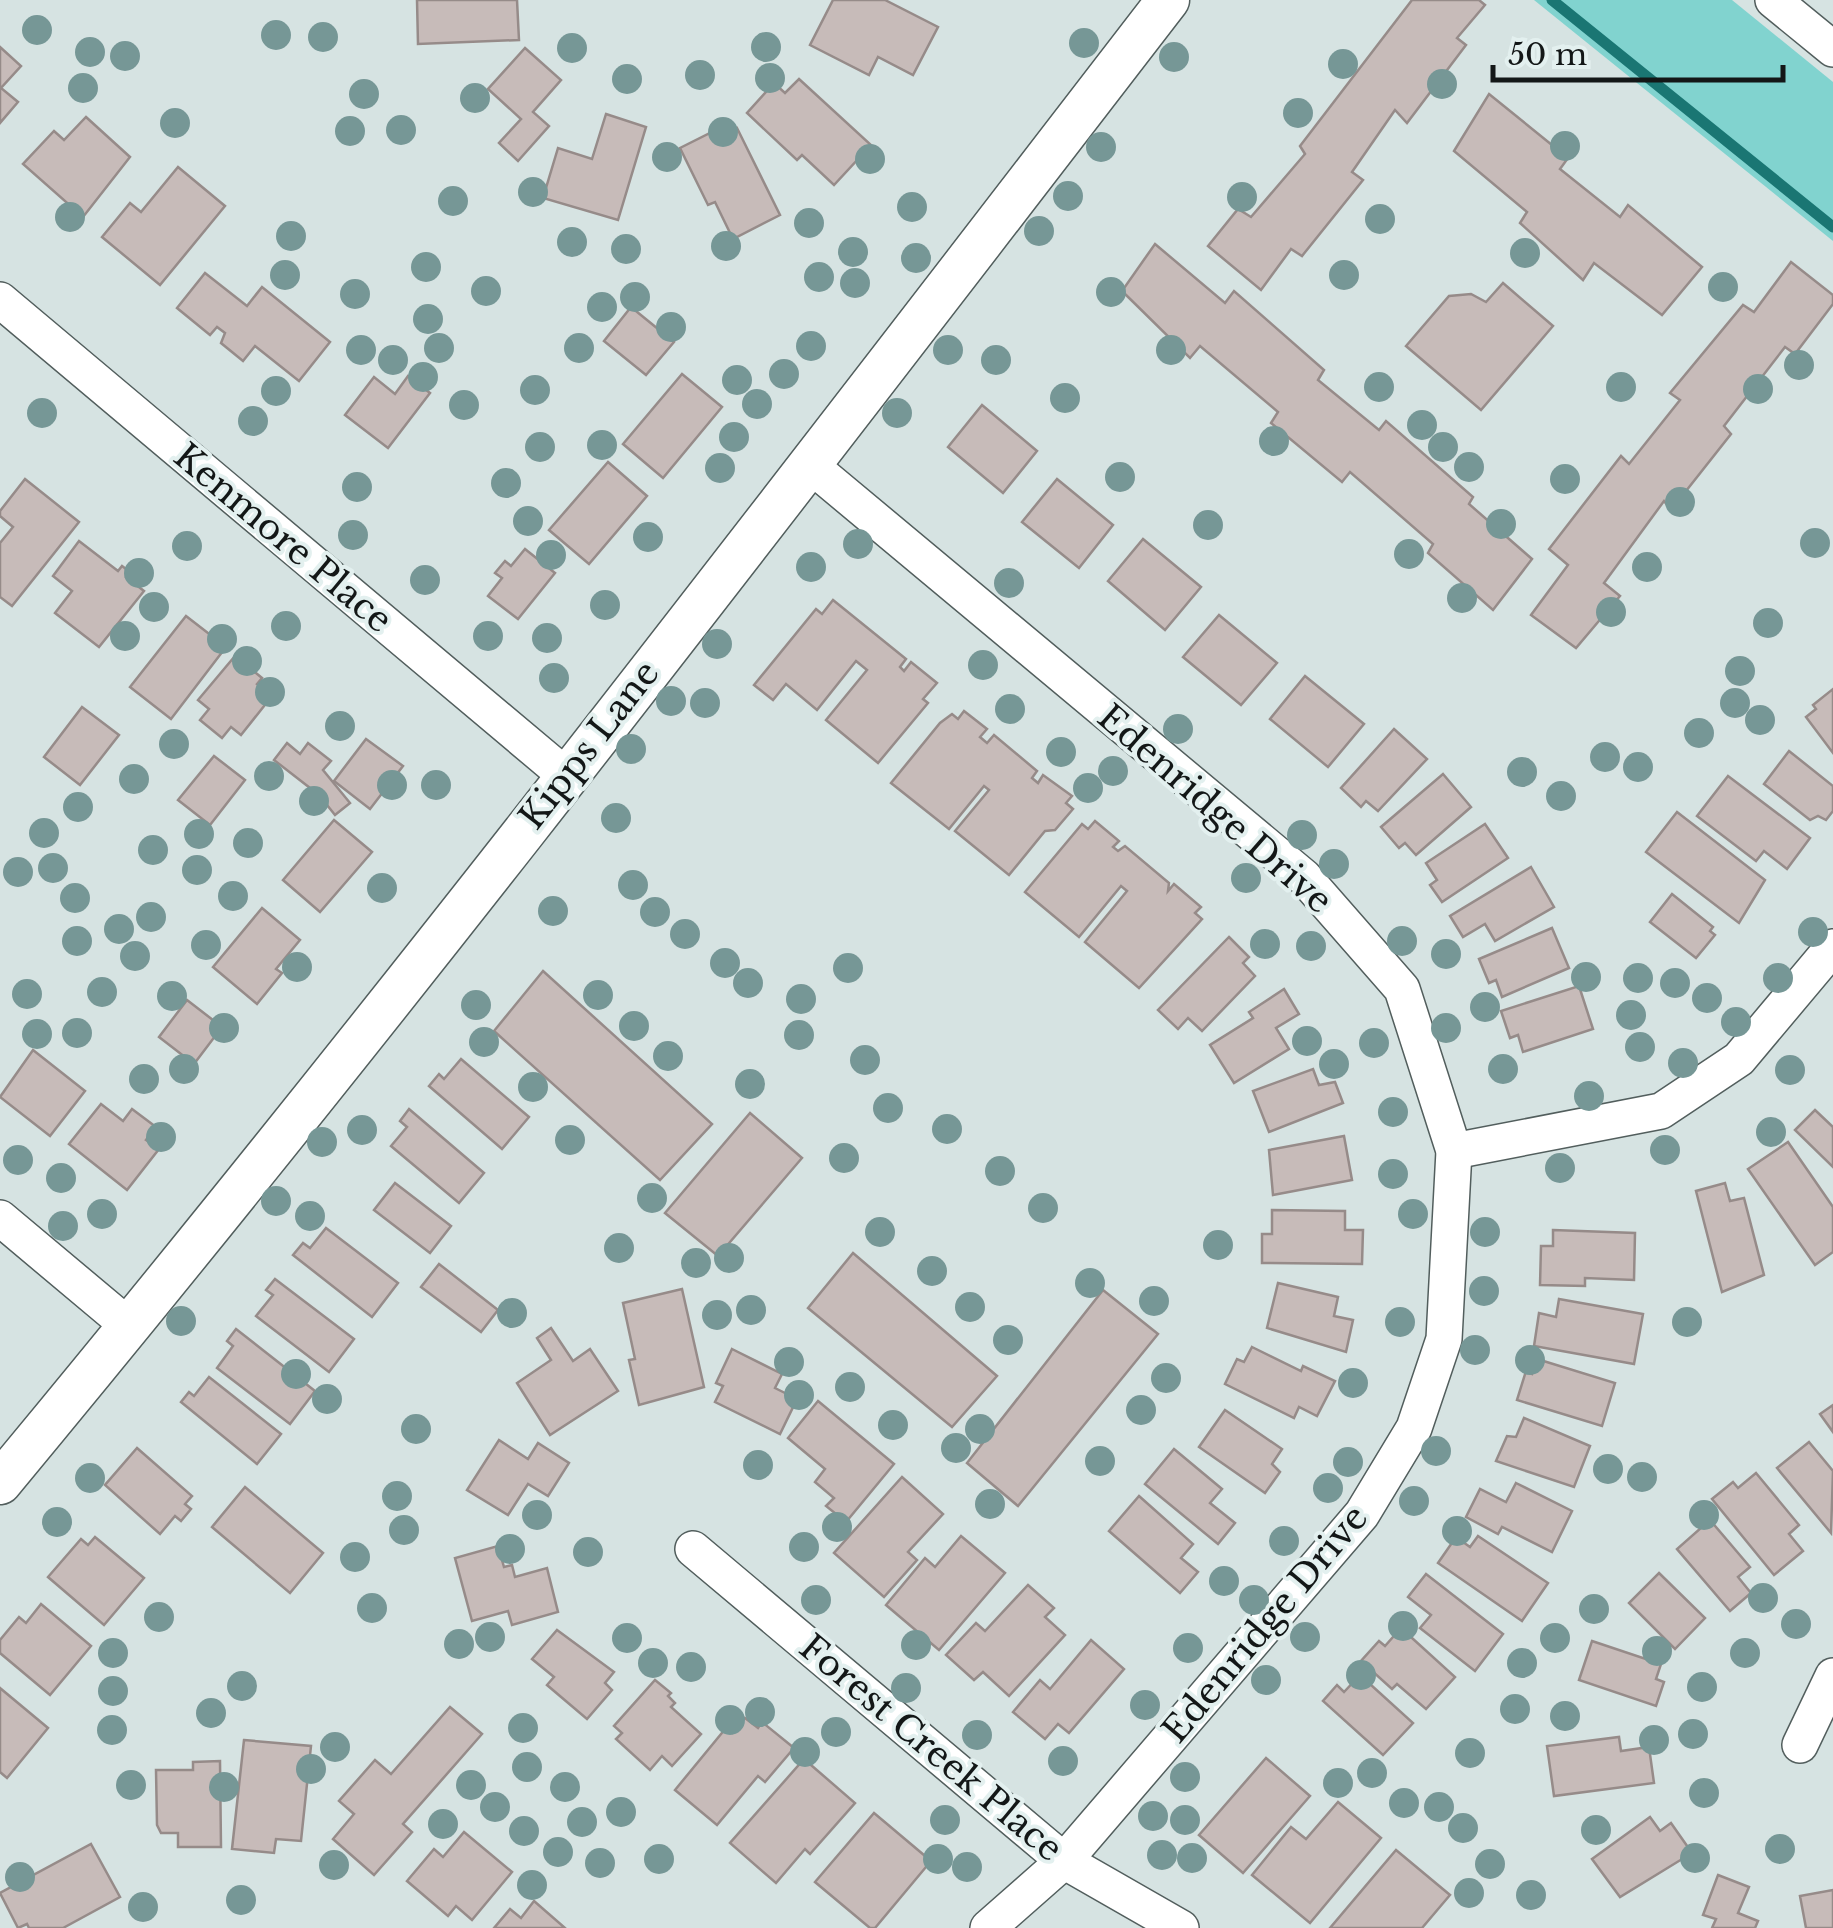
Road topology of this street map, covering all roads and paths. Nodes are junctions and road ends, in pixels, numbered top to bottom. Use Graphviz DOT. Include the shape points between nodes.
graph roads {
  1 [pos="1168,0"];
  2 [pos="1774,0"];
  3 [pos="1833,49"];
  4 [pos="0,300"];
  5 [pos="810,465"];
  6 [pos="565,775"];
  7 [pos="1833,947"];
  8 [pos="1454,1151"];
  9 [pos="0,1218"];
  10 [pos="130,1327"];
  11 [pos="0,1483"];
  12 [pos="693,1549"];
  13 [pos="1833,1676"];
  14 [pos="1800,1745"];
  15 [pos="1064,1861"];
  16 [pos="988,1928"];
  17 [pos="1181,1928"];
  1 -- 5 [label="street, Kipps Lane"];
  2 -- 3 [label="street"];
  4 -- 6 [label="street, Kenmore Place"];
  5 -- 6 [label="street, Kipps Lane"];
  5 -- 8 [label="street, Edenridge Drive" via="1304,878 1402,989"];
  6 -- 10 [label="street, Kipps Lane"];
  7 -- 8 [label="street" via="1739,1059 1660,1112"];
  8 -- 15 [label="street, Edenridge Drive" via="1444,1339 1414,1428 1362,1514"];
  9 -- 10 [label="street"];
  10 -- 11 [label="street, Kipps Lane"];
  12 -- 15 [label="street, Forest Creek Place"];
  13 -- 14 [label="street"];
  15 -- 16 [label="street, Edenridge Drive"];
  15 -- 17 [label="street, Forest Creek Place"];
}
